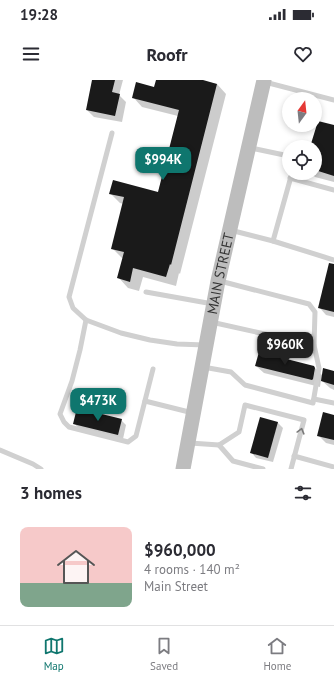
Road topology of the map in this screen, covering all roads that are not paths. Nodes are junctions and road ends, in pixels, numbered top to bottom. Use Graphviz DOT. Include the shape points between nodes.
graph roads {
  1 [pos="264,81"];
  2 [pos="334,100"];
  3 [pos="112,133"];
  4 [pos="249,148"];
  5 [pos="282,155"];
  6 [pos="290,180"];
  7 [pos="303,180"];
  8 [pos="334,190"];
  9 [pos="230,230"];
  10 [pos="273,241"];
  11 [pos="334,260"];
  12 [pos="218,281"];
  13 [pos="146,292"];
  14 [pos="214,304"];
  15 [pos="86,320"];
  16 [pos="210,321"];
  17 [pos="206,345"];
  18 [pos="314,345"];
  19 [pos="202,367"];
  20 [pos="153,369"];
  21 [pos="314,399"];
  22 [pos="146,400"];
  23 [pos="334,403"];
  24 [pos="193,413"];
  25 [pos="187,443"];
  26 [pos="219,445"];
  27 [pos="0,450"];
  28 [pos="294,456"];
  29 [pos="334,467"];
  30 [pos="42,469"];
  31 [pos="182,469"];
  32 [pos="263,469"];
  33 [pos="291,469"];
  1 -- 2 [label="lane"];
  1 -- 4 [label="main road, MAIN STREET"];
  3 -- 15 [label="lane" via="68,297 73,308"];
  4 -- 5 [label="lane"];
  4 -- 9 [label="main road, MAIN STREET"];
  6 -- 10 [label="lane"];
  7 -- 8 [label="lane"];
  9 -- 10 [label="lane"];
  9 -- 12 [label="main road, MAIN STREET"];
  10 -- 11 [label="lane"];
  12 -- 14 [label="main road, MAIN STREET"];
  12 -- 18 [label="lane" via="309,304 315,312"];
  13 -- 14 [label="lane"];
  14 -- 16 [label="main road, MAIN STREET"];
  15 -- 17 [label="lane" via="150,340"];
  15 -- 22 [label="lane" via="72,381 60,414 64,422 69,428 128,442 136,436"];
  16 -- 17 [label="main road, MAIN STREET"];
  16 -- 18 [label="lane"];
  17 -- 19 [label="main road, MAIN STREET"];
  18 -- 21 [label="lane" via="319,368"];
  19 -- 21 [label="lane" via="231,372 252,387 313,403"];
  19 -- 24 [label="main road, MAIN STREET"];
  20 -- 22 [label="lane"];
  21 -- 23 [label="lane"];
  22 -- 24 [label="lane"];
  24 -- 25 [label="main road, MAIN STREET"];
  25 -- 26 [label="lane"];
  25 -- 31 [label="main road, MAIN STREET"];
  28 -- 26 [label="lane, one-way" via="304,420 245,405 239,432"];
  26 -- 32 [label="lane" via="233,461"];
  27 -- 30 [label="lane"];
  28 -- 29 [label="lane"];
  28 -- 33 [label="lane"];
}
